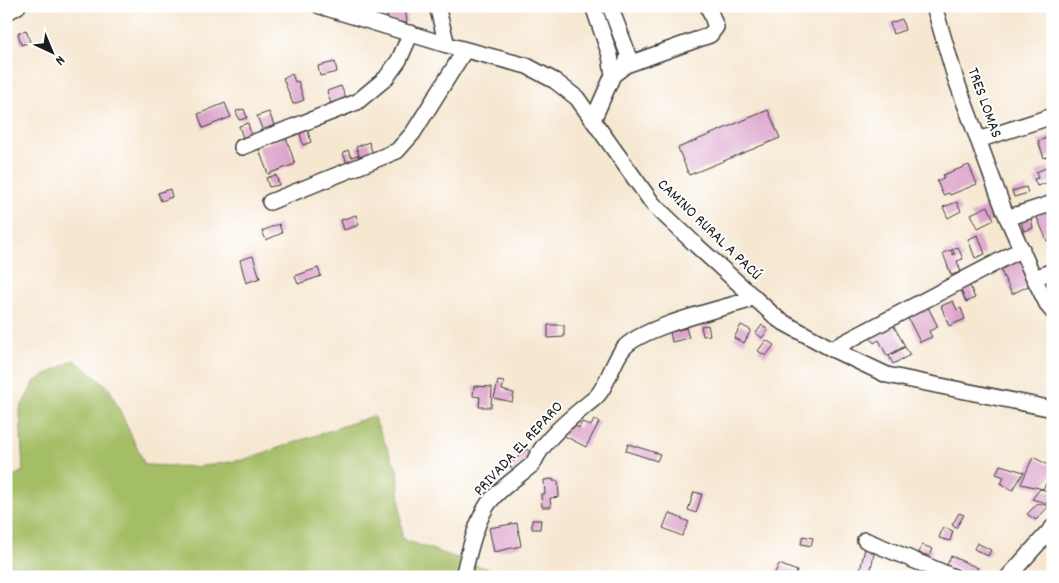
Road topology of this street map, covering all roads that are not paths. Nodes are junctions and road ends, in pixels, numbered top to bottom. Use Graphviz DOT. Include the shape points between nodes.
graph roads {
  1 [pos="18,6"];
  2 [pos="321,6"];
  3 [pos="436,6"];
  4 [pos="593,6"];
  5 [pos="610,6"];
  6 [pos="708,6"];
  7 [pos="934,6"];
  8 [pos="6,13"];
  9 [pos="411,33"];
  10 [pos="448,45"];
  11 [pos="465,50"];
  12 [pos="626,64"];
  13 [pos="613,75"];
  14 [pos="1053,116"];
  15 [pos="593,120"];
  16 [pos="978,140"];
  17 [pos="242,148"];
  18 [pos="270,202"];
  19 [pos="1053,203"];
  20 [pos="1006,214"];
  21 [pos="1022,249"];
  22 [pos="1053,271"];
  23 [pos="1034,278"];
  24 [pos="752,296"];
  25 [pos="1053,312"];
  26 [pos="832,349"];
  27 [pos="1053,409"];
  28 [pos="1053,527"];
  29 [pos="865,540"];
  30 [pos="464,577"];
  31 [pos="954,577"];
  32 [pos="1008,577"];
  1 -- 8 [label="street"];
  2 -- 9 [label="street, CAMINO RURAL A PACÚ"];
  3 -- 10 [label="street"];
  4 -- 13 [label="street" via="610,55"];
  5 -- 12 [label="street" via="628,54"];
  6 -- 12 [label="street" via="716,27 710,34"];
  7 -- 16 [label="street, TRES LOMAS"];
  9 -- 10 [label="street, CAMINO RURAL A PACÚ"];
  9 -- 17 [label="street" via="399,60 386,78 357,102"];
  10 -- 11 [label="street, CAMINO RURAL A PACÚ"];
  11 -- 15 [label="street, CAMINO RURAL A PACÚ" via="527,66 577,98"];
  11 -- 18 [label="street" via="413,133 397,151"];
  12 -- 13 [label="street"];
  13 -- 15 [label="street"];
  14 -- 16 [label="street"];
  15 -- 24 [label="street, CAMINO RURAL A PACÚ" via="653,204"];
  16 -- 20 [label="street, TRES LOMAS"];
  19 -- 20 [label="street"];
  20 -- 21 [label="street, TRES LOMAS"];
  21 -- 23 [label="street, TRES LOMAS"];
  21 -- 26 [label="street"];
  22 -- 23 [label="street"];
  23 -- 25 [label="street, TRES LOMAS"];
  24 -- 26 [label="street, CAMINO RURAL A PACÚ" via="779,320"];
  24 -- 30 [label="street, PRIVADA EL REPARO" via="746,301 650,331 632,340 623,349 597,397 563,425 533,464 491,500 468,552"];
  26 -- 27 [label="street, CAMINO RURAL A PACÚ" via="887,375"];
  28 -- 32 [label="street"];
  29 -- 31 [label="street"];
}
